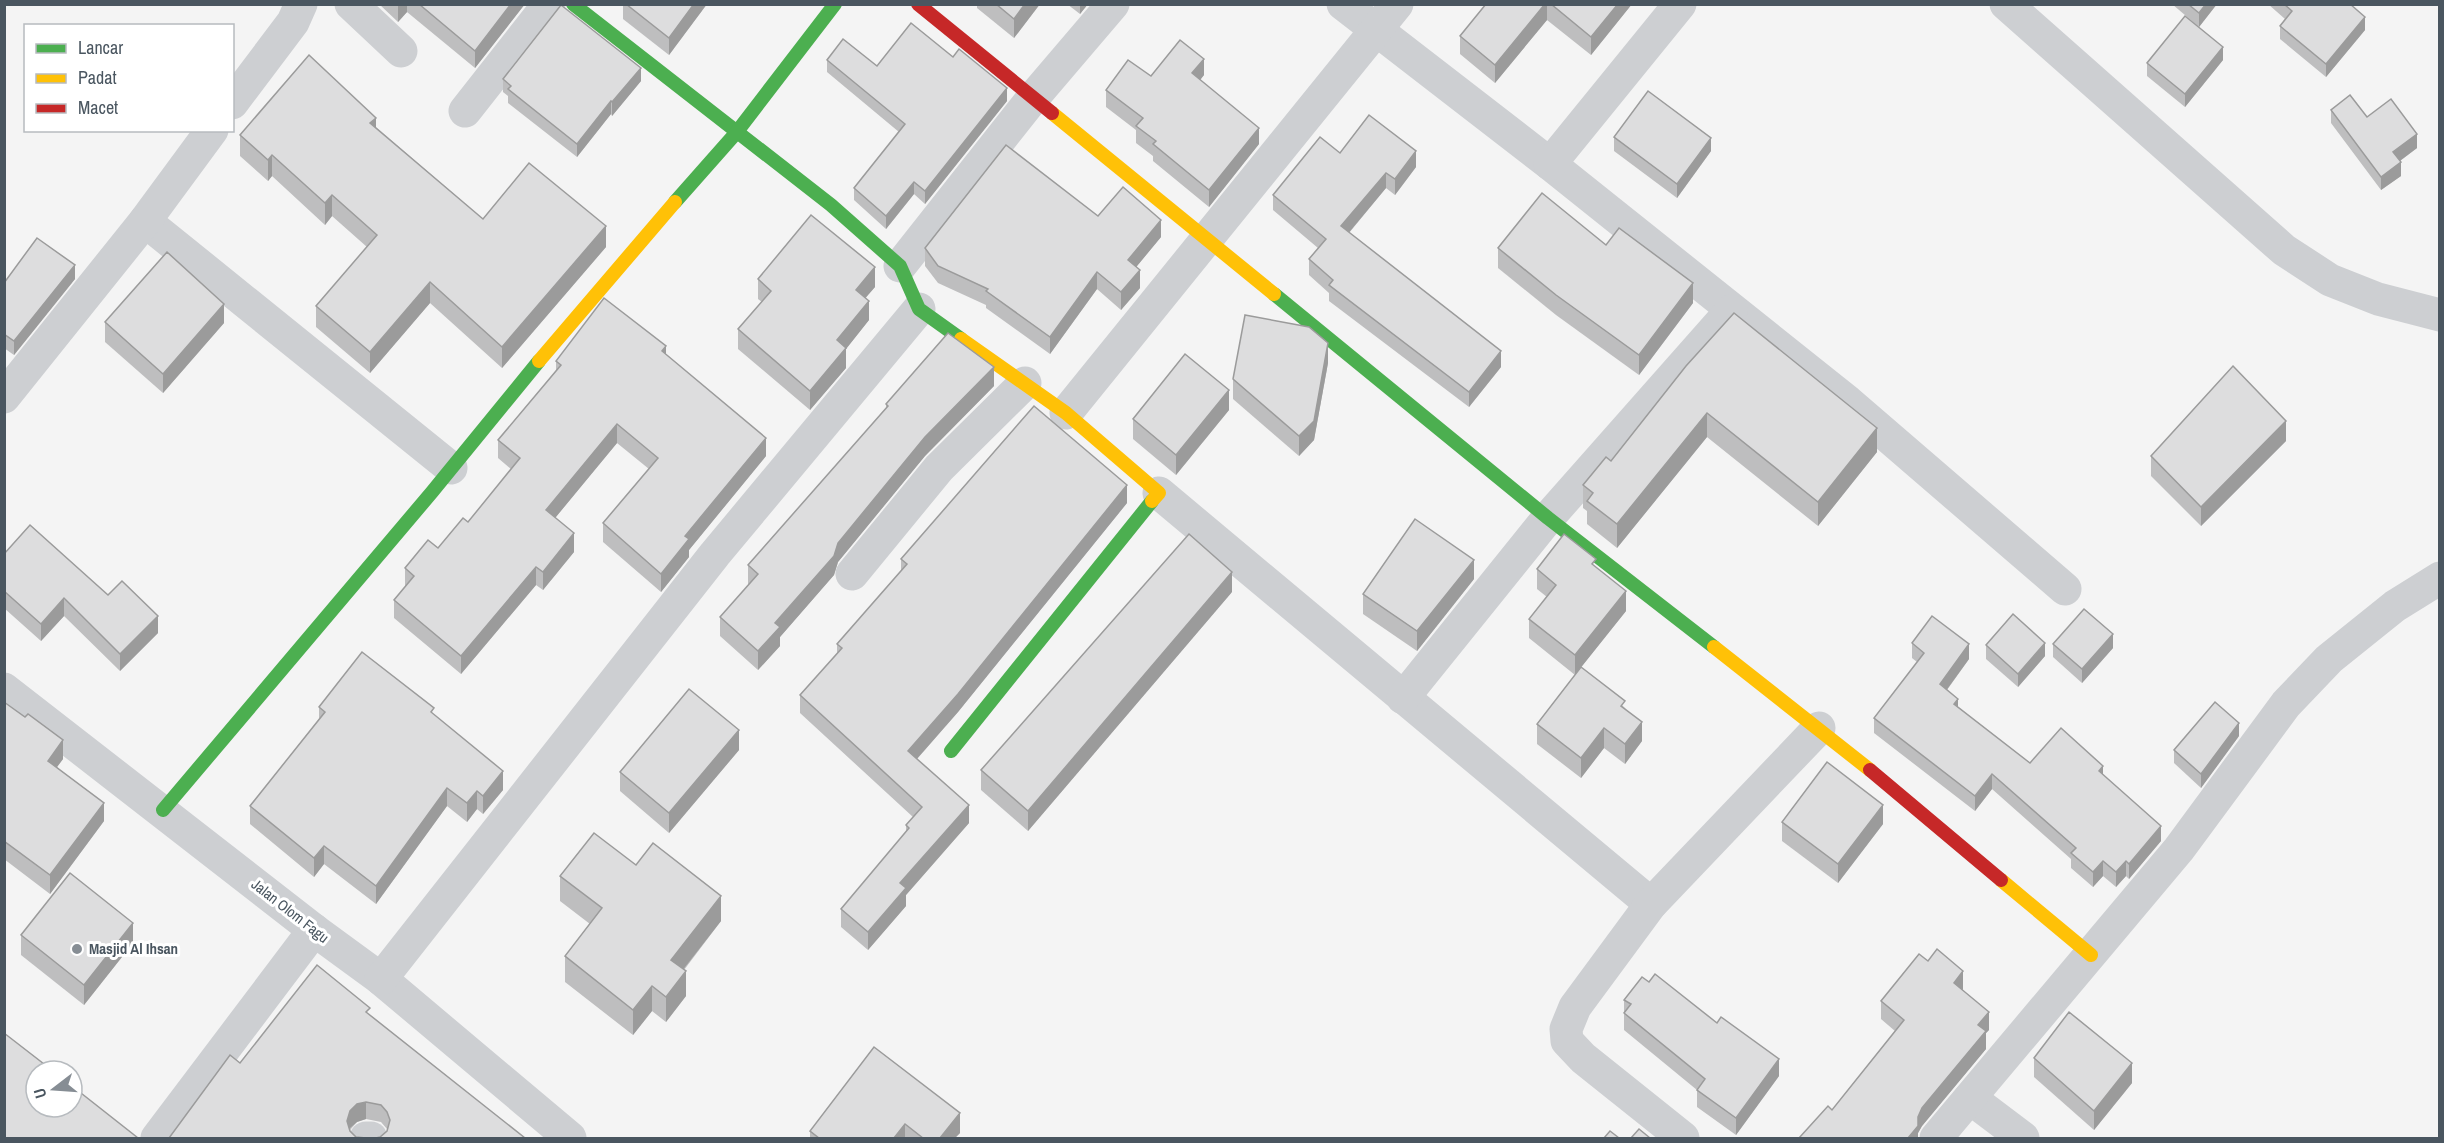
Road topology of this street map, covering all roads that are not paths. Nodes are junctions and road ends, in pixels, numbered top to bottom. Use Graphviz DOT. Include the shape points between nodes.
graph roads {
  1 [pos="301,4"];
  2 [pos="351,4"];
  3 [pos="549,4"];
  4 [pos="573,4"];
  5 [pos="835,4"];
  6 [pos="918,4"];
  7 [pos="1113,4"];
  8 [pos="1343,4"];
  9 [pos="1397,4"];
  10 [pos="1680,4"];
  11 [pos="2006,4"];
  12 [pos="1377,32"];
  13 [pos="400,51"];
  14 [pos="1032,99"];
  15 [pos="234,101"];
  16 [pos="465,111"];
  17 [pos="211,132"];
  18 [pos="736,133"];
  19 [pos="1550,164"];
  20 [pos="145,221"];
  21 [pos="1207,239"];
  22 [pos="900,266"];
  23 [pos="919,309"];
  24 [pos="1731,311"];
  25 [pos="2439,315"];
  26 [pos="1025,383"];
  27 [pos="4,397"];
  28 [pos="1066,412"];
  29 [pos="451,468"];
  30 [pos="1159,493"];
  31 [pos="1548,518"];
  32 [pos="852,574"];
  33 [pos="2439,578"];
  34 [pos="2065,589"];
  35 [pos="4,689"];
  36 [pos="1403,698"];
  37 [pos="1819,728"];
  38 [pos="951,751"];
  39 [pos="163,810"];
  40 [pos="1651,904"];
  41 [pos="314,930"];
  42 [pos="2091,955"];
  43 [pos="381,979"];
  44 [pos="1970,1098"];
  45 [pos="157,1138"];
  46 [pos="366,1138"];
  47 [pos="371,1138"];
  48 [pos="570,1138"];
  49 [pos="1683,1138"];
  50 [pos="1936,1138"];
  51 [pos="2023,1138"];
  1 -- 15 [label="street" via="293,22"];
  2 -- 13 [label="street"];
  3 -- 16 [label="street"];
  4 -- 18 [label="street"];
  5 -- 18 [label="street"];
  6 -- 14 [label="street"];
  7 -- 14 [label="street"];
  8 -- 12 [label="street"];
  9 -- 12 [label="street"];
  10 -- 19 [label="street"];
  11 -- 25 [label="street" via="2284,250 2330,280 2378,299"];
  12 -- 19 [label="street"];
  12 -- 21 [label="street"];
  14 -- 21 [label="street"];
  14 -- 22 [label="street"];
  17 -- 20 [label="street"];
  18 -- 22 [label="street" via="831,205"];
  18 -- 29 [label="street" via="596,291"];
  19 -- 24 [label="street"];
  20 -- 27 [label="street"];
  20 -- 29 [label="street"];
  21 -- 28 [label="street"];
  21 -- 31 [label="street"];
  22 -- 23 [label="street"];
  23 -- 26 [label="street"];
  23 -- 43 [label="street" via="715,554"];
  24 -- 31 [label="street"];
  24 -- 34 [label="street" via="1848,402"];
  26 -- 28 [label="street"];
  26 -- 32 [label="street" via="939,468"];
  28 -- 30 [label="street"];
  29 -- 39 [label="street"];
  30 -- 36 [label="street"];
  30 -- 38 [label="street"];
  31 -- 36 [label="street"];
  31 -- 37 [label="street"];
  33 -- 42 [label="street" via="2395,606 2329,659 2286,704 2179,849"];
  35 -- 39 [label="street, Jalan Olom Fagu"];
  36 -- 40 [label="street"];
  37 -- 40 [label="street"];
  37 -- 42 [label="street"];
  39 -- 41 [label="street, Jalan Olom Fagu"];
  40 -- 49 [label="street" via="1575,1007 1566,1029 1567,1041"];
  41 -- 43 [label="street, Jalan Olom Fagu"];
  41 -- 45 [label="street"];
  42 -- 44 [label="street"];
  43 -- 48 [label="street, Jalan Olom Fagu"];
  44 -- 50 [label="street"];
  44 -- 51 [label="street"];
  46 -- 47 [label="street"];
}
